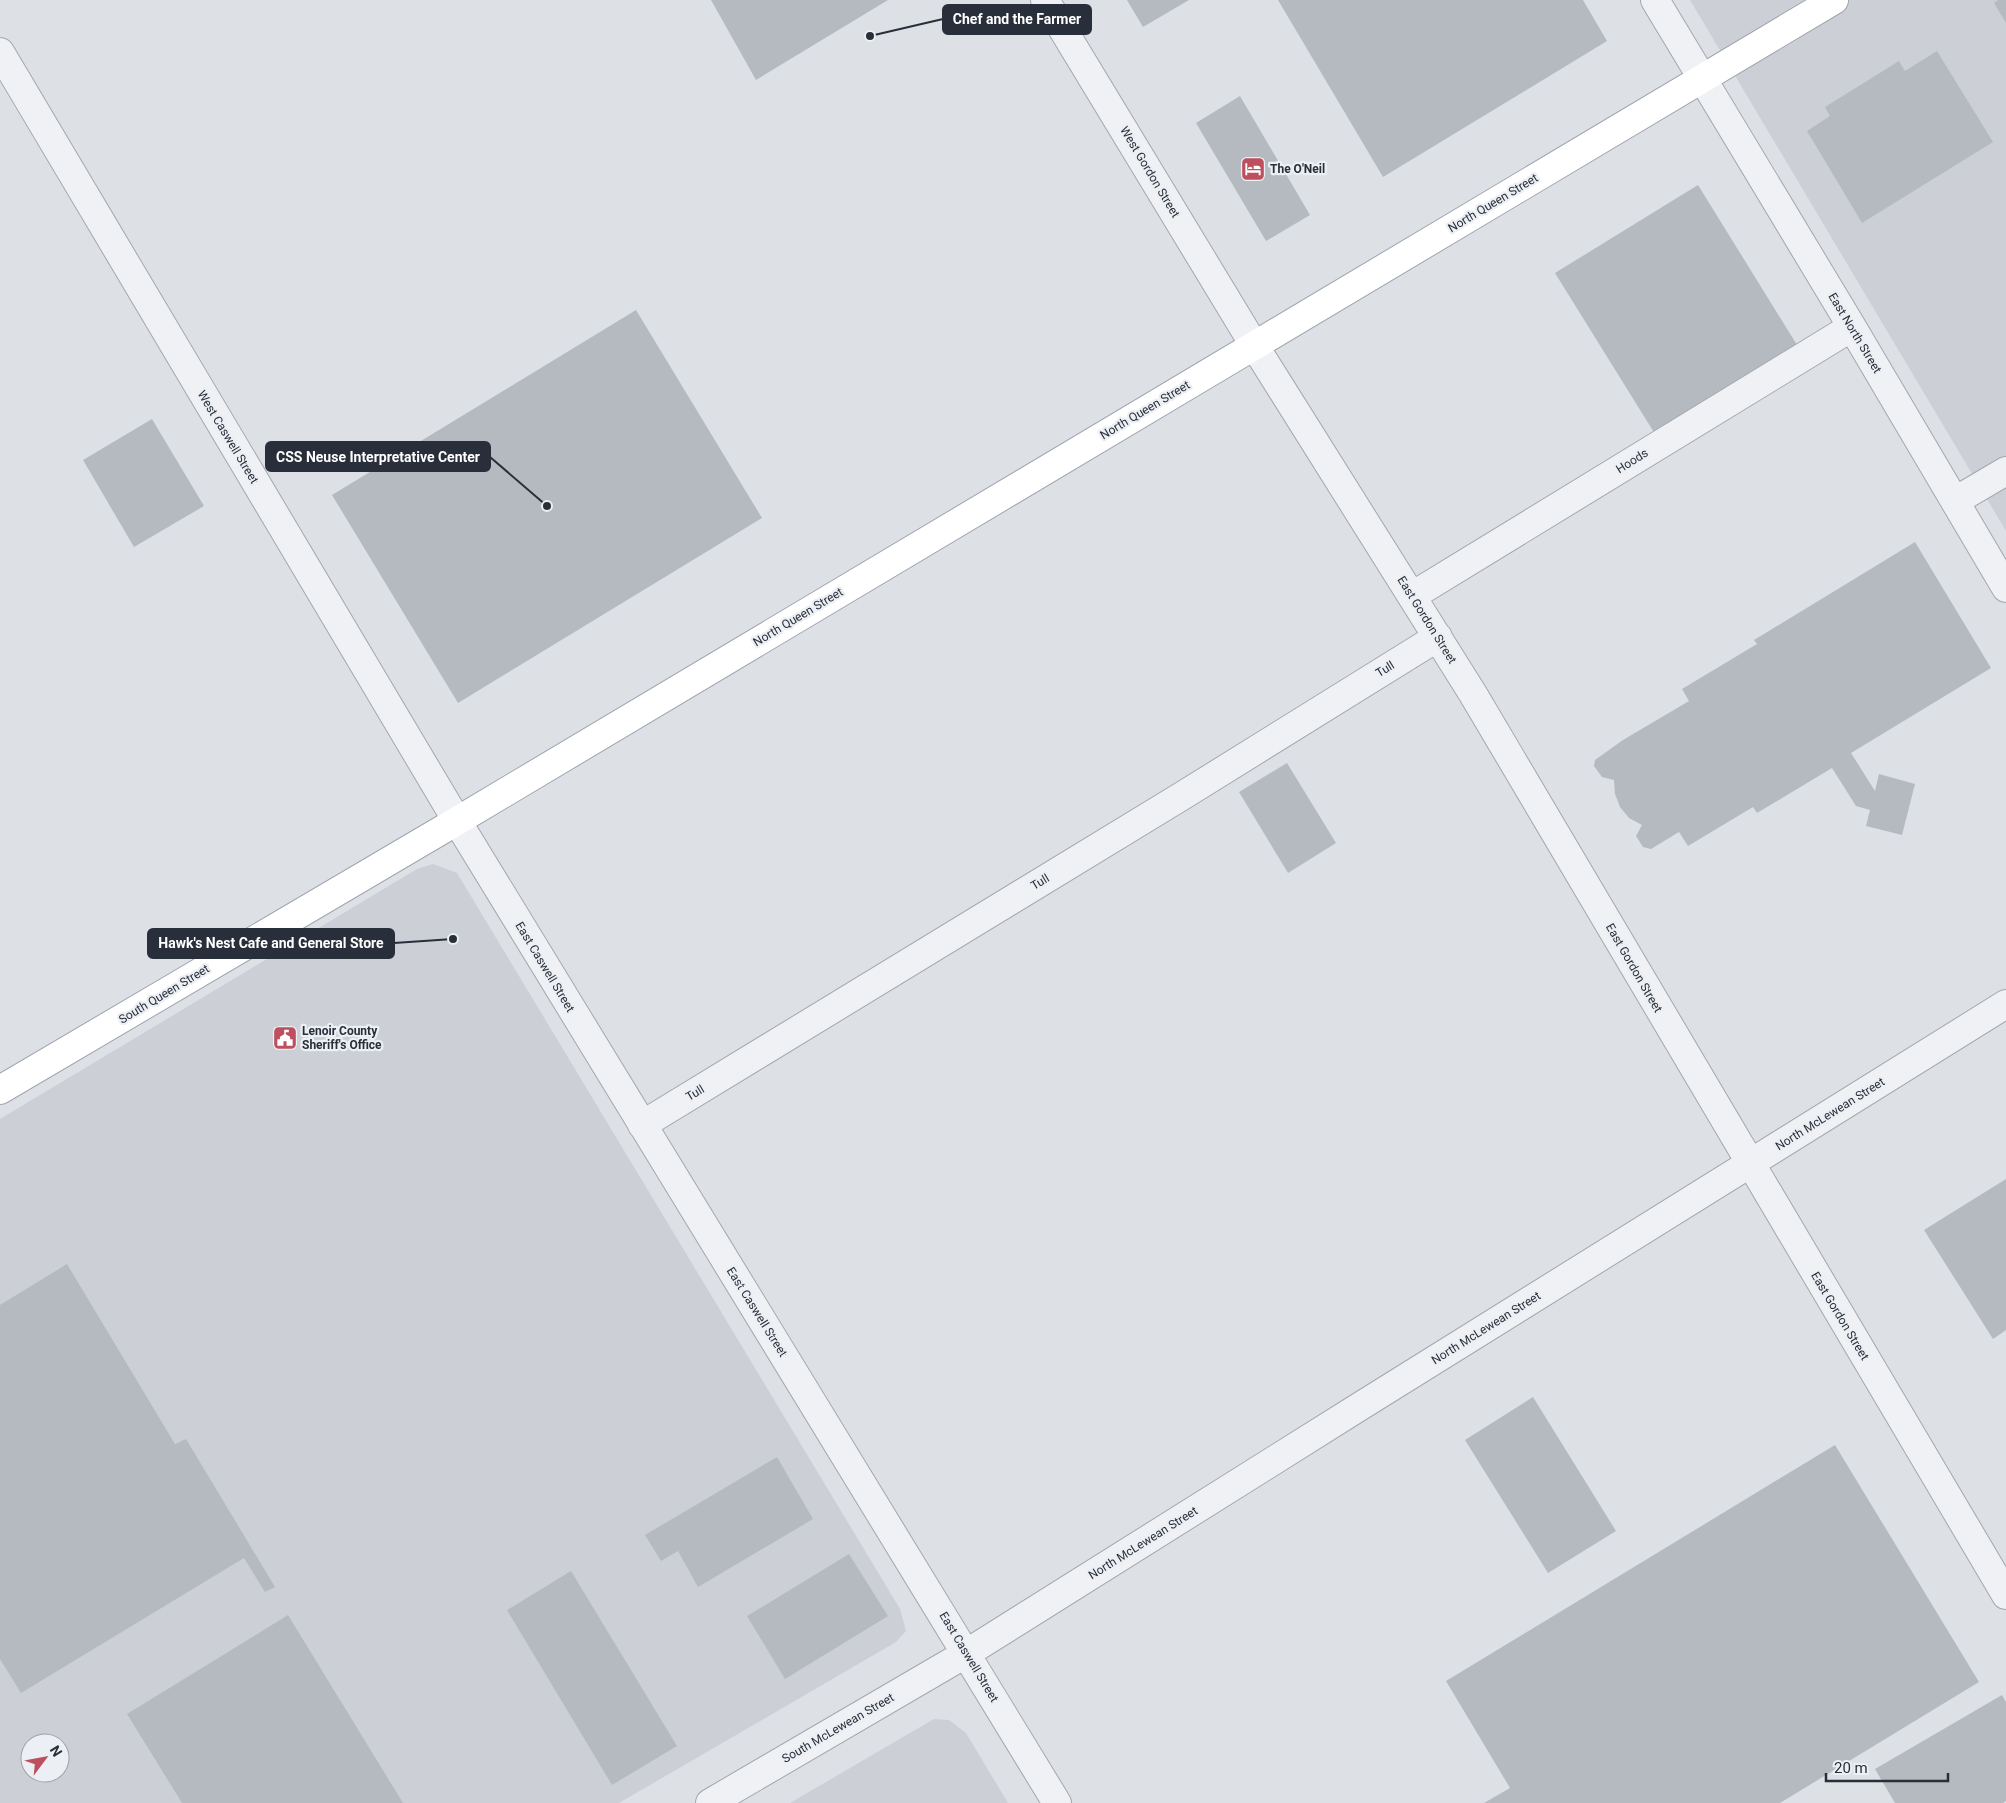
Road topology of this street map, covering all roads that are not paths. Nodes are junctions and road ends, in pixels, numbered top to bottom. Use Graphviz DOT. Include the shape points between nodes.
graph roads {
  1 [pos="1045,0"];
  2 [pos="1654,0"];
  3 [pos="1834,0"];
  4 [pos="0,52"];
  5 [pos="1702,80"];
  6 [pos="1852,327"];
  7 [pos="1254,345"];
  8 [pos="2006,471"];
  9 [pos="1955,502"];
  10 [pos="2006,588"];
  11 [pos="1412,596"];
  12 [pos="1438,637"];
  13 [pos="457,821"];
  14 [pos="2006,1004"];
  15 [pos="0,1090"];
  16 [pos="642,1125"];
  17 [pos="1750,1164"];
  18 [pos="2006,1596"];
  19 [pos="967,1653"];
  20 [pos="710,1803"];
  21 [pos="1057,1803"];
  1 -- 7 [label="street, West Gordon Street"];
  2 -- 5 [label="street, East North Street"];
  3 -- 5 [label="main road, North Queen Street"];
  4 -- 13 [label="street, West Caswell Street"];
  5 -- 6 [label="street, East North Street"];
  5 -- 7 [label="main road, North Queen Street"];
  6 -- 9 [label="street, East North Street"];
  6 -- 11 [label="street, Hoods"];
  7 -- 11 [label="street, East Gordon Street"];
  7 -- 13 [label="main road, North Queen Street"];
  8 -- 9 [label="street"];
  9 -- 10 [label="street, East North Street"];
  11 -- 12 [label="street, East Gordon Street"];
  12 -- 16 [label="street, Tull"];
  12 -- 17 [label="street, East Gordon Street"];
  13 -- 15 [label="main road, South Queen Street"];
  13 -- 16 [label="street, East Caswell Street"];
  14 -- 17 [label="street, North McLewean Street"];
  16 -- 19 [label="street, East Caswell Street"];
  17 -- 18 [label="street, East Gordon Street"];
  17 -- 19 [label="street, North McLewean Street"];
  19 -- 20 [label="street, South McLewean Street"];
  19 -- 21 [label="street, East Caswell Street"];
}
